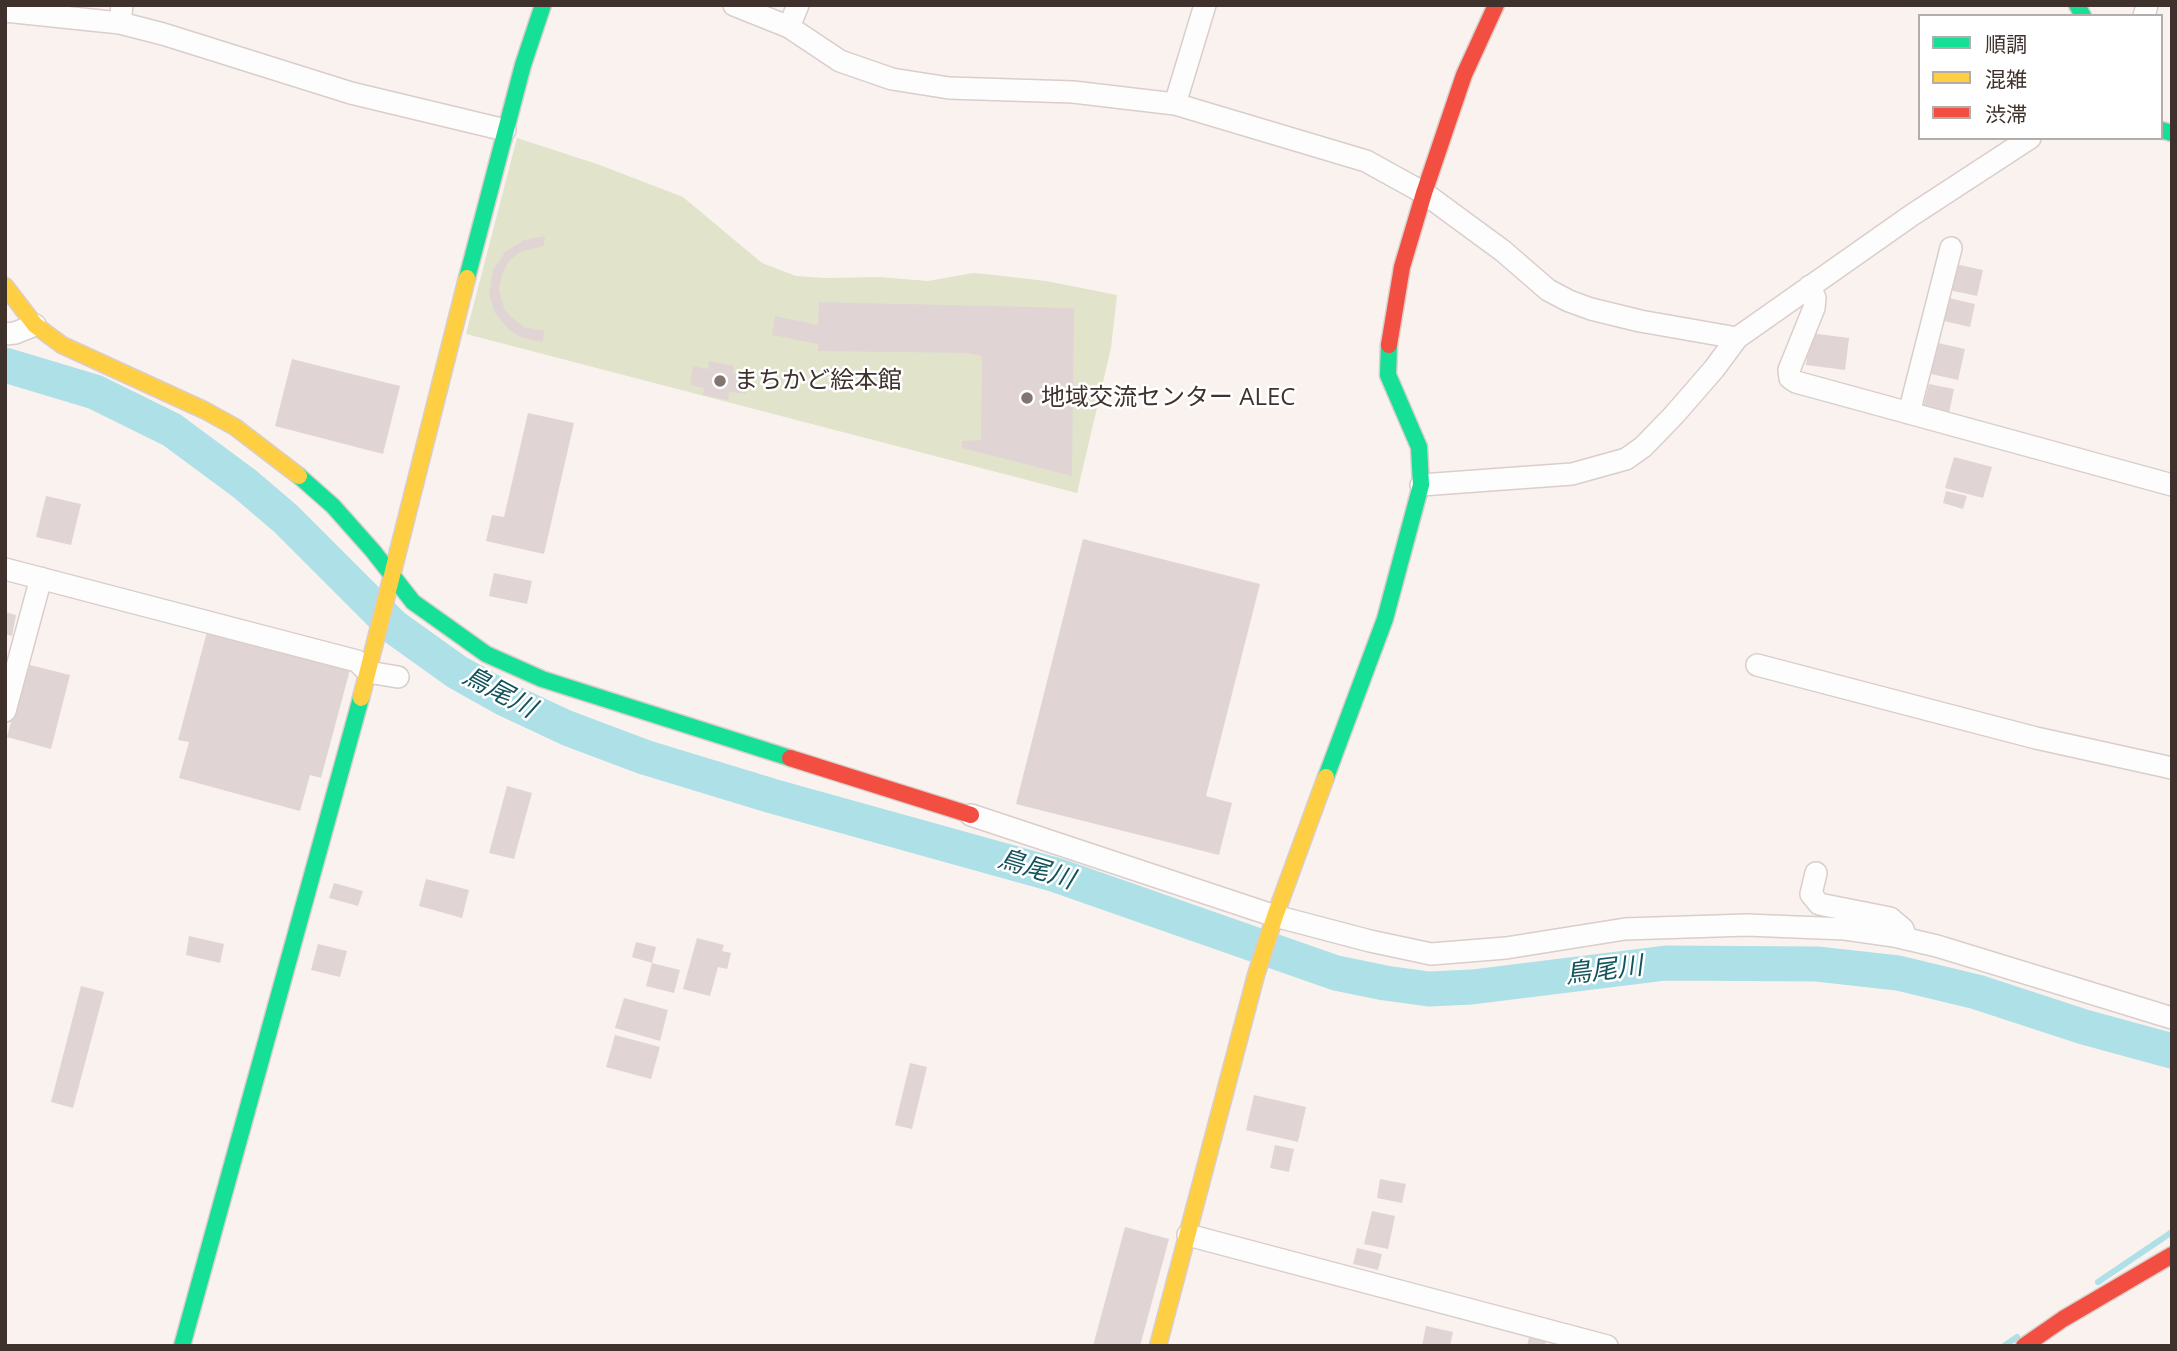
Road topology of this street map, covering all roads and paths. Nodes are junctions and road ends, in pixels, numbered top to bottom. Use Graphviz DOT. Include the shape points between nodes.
graph roads {
  1 [pos="543,5"];
  2 [pos="734,5"];
  3 [pos="798,5"];
  4 [pos="1205,5"];
  5 [pos="1496,5"];
  6 [pos="5,11"];
  7 [pos="121,14"];
  8 [pos="789,27"];
  9 [pos="1175,104"];
  10 [pos="505,130"];
  11 [pos="2027,140"];
  12 [pos="1424,193"];
  13 [pos="1951,248"];
  14 [pos="5,286"];
  15 [pos="1810,286"];
  16 [pos="35,325"];
  17 [pos="5,334"];
  18 [pos="1737,338"];
  19 [pos="1909,413"];
  20 [pos="1421,485"];
  21 [pos="2172,485"];
  22 [pos="5,569"];
  23 [pos="391,576"];
  24 [pos="41,578"];
  25 [pos="370,664"];
  26 [pos="1756,666"];
  27 [pos="398,677"];
  28 [pos="5,711"];
  29 [pos="2172,768"];
  30 [pos="971,816"];
  31 [pos="1816,873"];
  32 [pos="1273,920"];
  33 [pos="1906,939"];
  34 [pos="2172,1017"];
  35 [pos="1188,1235"];
  36 [pos="2172,1255"];
  37 [pos="182,1346"];
  38 [pos="1158,1346"];
  39 [pos="1607,1346"];
  40 [pos="2024,1346"];
  1 -- 10 [label="street"];
  2 -- 8 [label="street"];
  3 -- 8 [label="street"];
  4 -- 9 [label="street"];
  5 -- 12 [label="street" via="1464,75"];
  6 -- 7 [label="street"];
  7 -- 10 [label="street" via="163,34 351,93"];
  8 -- 9 [label="street" via="841,61 901,80 949,88 1073,92"];
  9 -- 12 [label="street" via="1366,161"];
  10 -- 23 [label="street"];
  11 -- 15 [label="street"];
  12 -- 18 [label="street" via="1548,290 1569,301 1640,321"];
  12 -- 20 [label="street" via="1402,267 1390,332 1388,375 1419,447"];
  13 -- 19 [label="street"];
  14 -- 16 [label="street"];
  15 -- 18 [label="street"];
  15 -- 19 [label="street" via="1814,308 1792,360 1790,378"];
  16 -- 17 [label="street"];
  16 -- 23 [label="street" via="71,350 234,427 333,506"];
  18 -- 20 [label="street" via="1674,415 1626,459 1572,474"];
  19 -- 21 [label="street"];
  20 -- 32 [label="street" via="1381,630"];
  22 -- 24 [label="street"];
  23 -- 25 [label="street"];
  23 -- 30 [label="street" via="421,608 486,654 522,672"];
  24 -- 25 [label="street"];
  24 -- 28 [label="street"];
  25 -- 27 [label="street"];
  25 -- 37 [label="street"];
  26 -- 29 [label="street"];
  30 -- 32 [label="street"];
  31 -- 33 [label="street" via="1811,894 1819,904 1890,918 1903,929"];
  32 -- 33 [label="street" via="1431,954 1506,948 1625,929 1747,925 1845,929"];
  32 -- 35 [label="street"];
  33 -- 34 [label="street"];
  35 -- 38 [label="street"];
  35 -- 39 [label="street"];
  36 -- 40 [label="street"];
}
